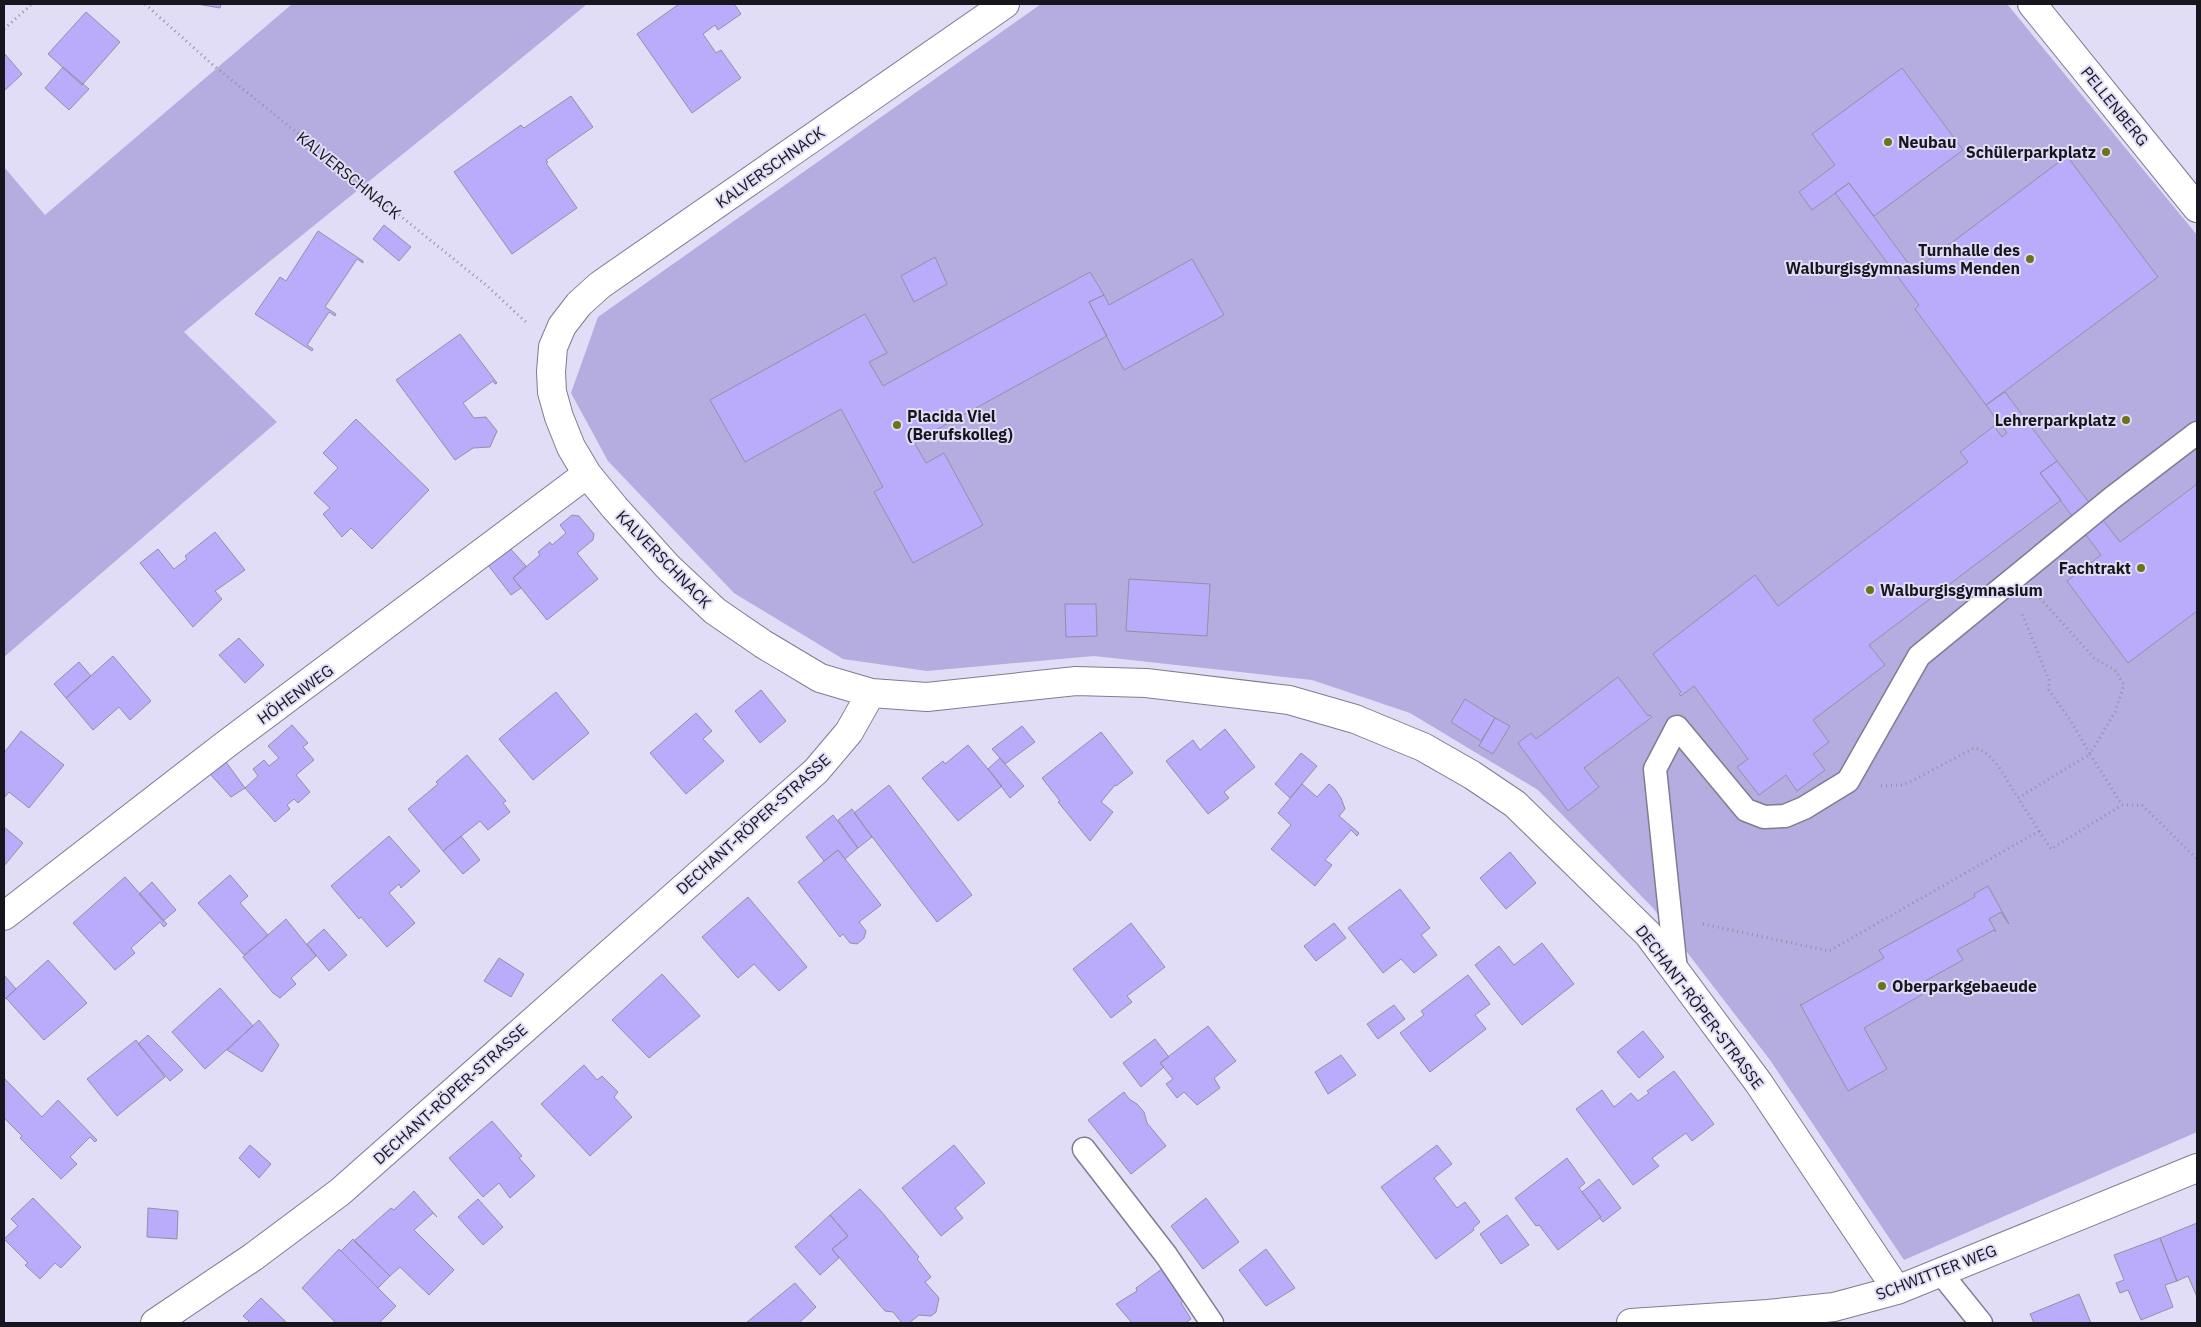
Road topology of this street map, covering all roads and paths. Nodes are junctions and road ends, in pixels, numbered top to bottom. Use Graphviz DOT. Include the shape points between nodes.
graph roads {
  1 [pos="32,4"];
  2 [pos="146,4"];
  3 [pos="1005,4"];
  4 [pos="2032,4"];
  5 [pos="4,29"];
  6 [pos="2197,208"];
  7 [pos="553,346"];
  8 [pos="2197,433"];
  9 [pos="587,474"];
  10 [pos="2014,578"];
  11 [pos="871,694"];
  12 [pos="2090,754"];
  13 [pos="1902,785"];
  14 [pos="2018,798"];
  15 [pos="2122,805"];
  16 [pos="2038,831"];
  17 [pos="2197,859"];
  18 [pos="4,916"];
  19 [pos="1671,917"];
  20 [pos="1676,971"];
  21 [pos="1084,1150"];
  22 [pos="2197,1168"];
  23 [pos="1940,1272"];
  24 [pos="1897,1290"];
  25 [pos="155,1323"];
  26 [pos="1212,1323"];
  27 [pos="1631,1323"];
  28 [pos="1981,1323"];
  1 -- 5 [label="path"];
  2 -- 7 [label="path, KALVERSCHNACK" via="213,65 486,286"];
  3 -- 7 [label="street, KALVERSCHNACK" via="600,286 579,304 562,326"];
  4 -- 6 [label="street, PELLENBERG"];
  7 -- 9 [label="street, KALVERSCHNACK" via="552,392 559,418"];
  8 -- 10 [label="lane"];
  9 -- 11 [label="street, KALVERSCHNACK" via="668,567 715,611 820,678"];
  9 -- 18 [label="street, HÖHENWEG" via="225,745"];
  10 -- 12 [label="path" via="2049,680 2049,690"];
  10 -- 12 [label="path" via="2094,658 2116,671 2124,684 2115,712"];
  10 -- 19 [label="lane" via="1919,656 1848,781 1804,808 1785,816 1764,817 1746,810 1677,727 1655,769"];
  11 -- 20 [label="street, DECHANT-RÖPER-STRASSE" via="927,697 1076,681 1146,683 1289,700 1355,719 1423,748 1515,804 1648,934"];
  11 -- 25 [label="street, DECHANT-RÖPER-STRASSE" via="849,732 816,771 347,1185 253,1257"];
  12 -- 14 [label="path"];
  12 -- 15 [label="path"];
  13 -- 14 [label="path" via="1974,748 1982,749 1990,756"];
  14 -- 16 [label="path"];
  15 -- 16 [label="path" via="2050,849"];
  15 -- 17 [label="path" via="2142,805"];
  16 -- 19 [label="path" via="1830,951"];
  19 -- 20 [label="lane"];
  20 -- 24 [label="street, DECHANT-RÖPER-STRASSE" via="1758,1082"];
  21 -- 26 [label="lane" via="1166,1255"];
  22 -- 23 [label="street, SCHWITTER WEG"];
  23 -- 24 [label="street, SCHWITTER WEG"];
  23 -- 28 [label="lane"];
  24 -- 27 [label="street, SCHWITTER WEG" via="1834,1307"];
}
